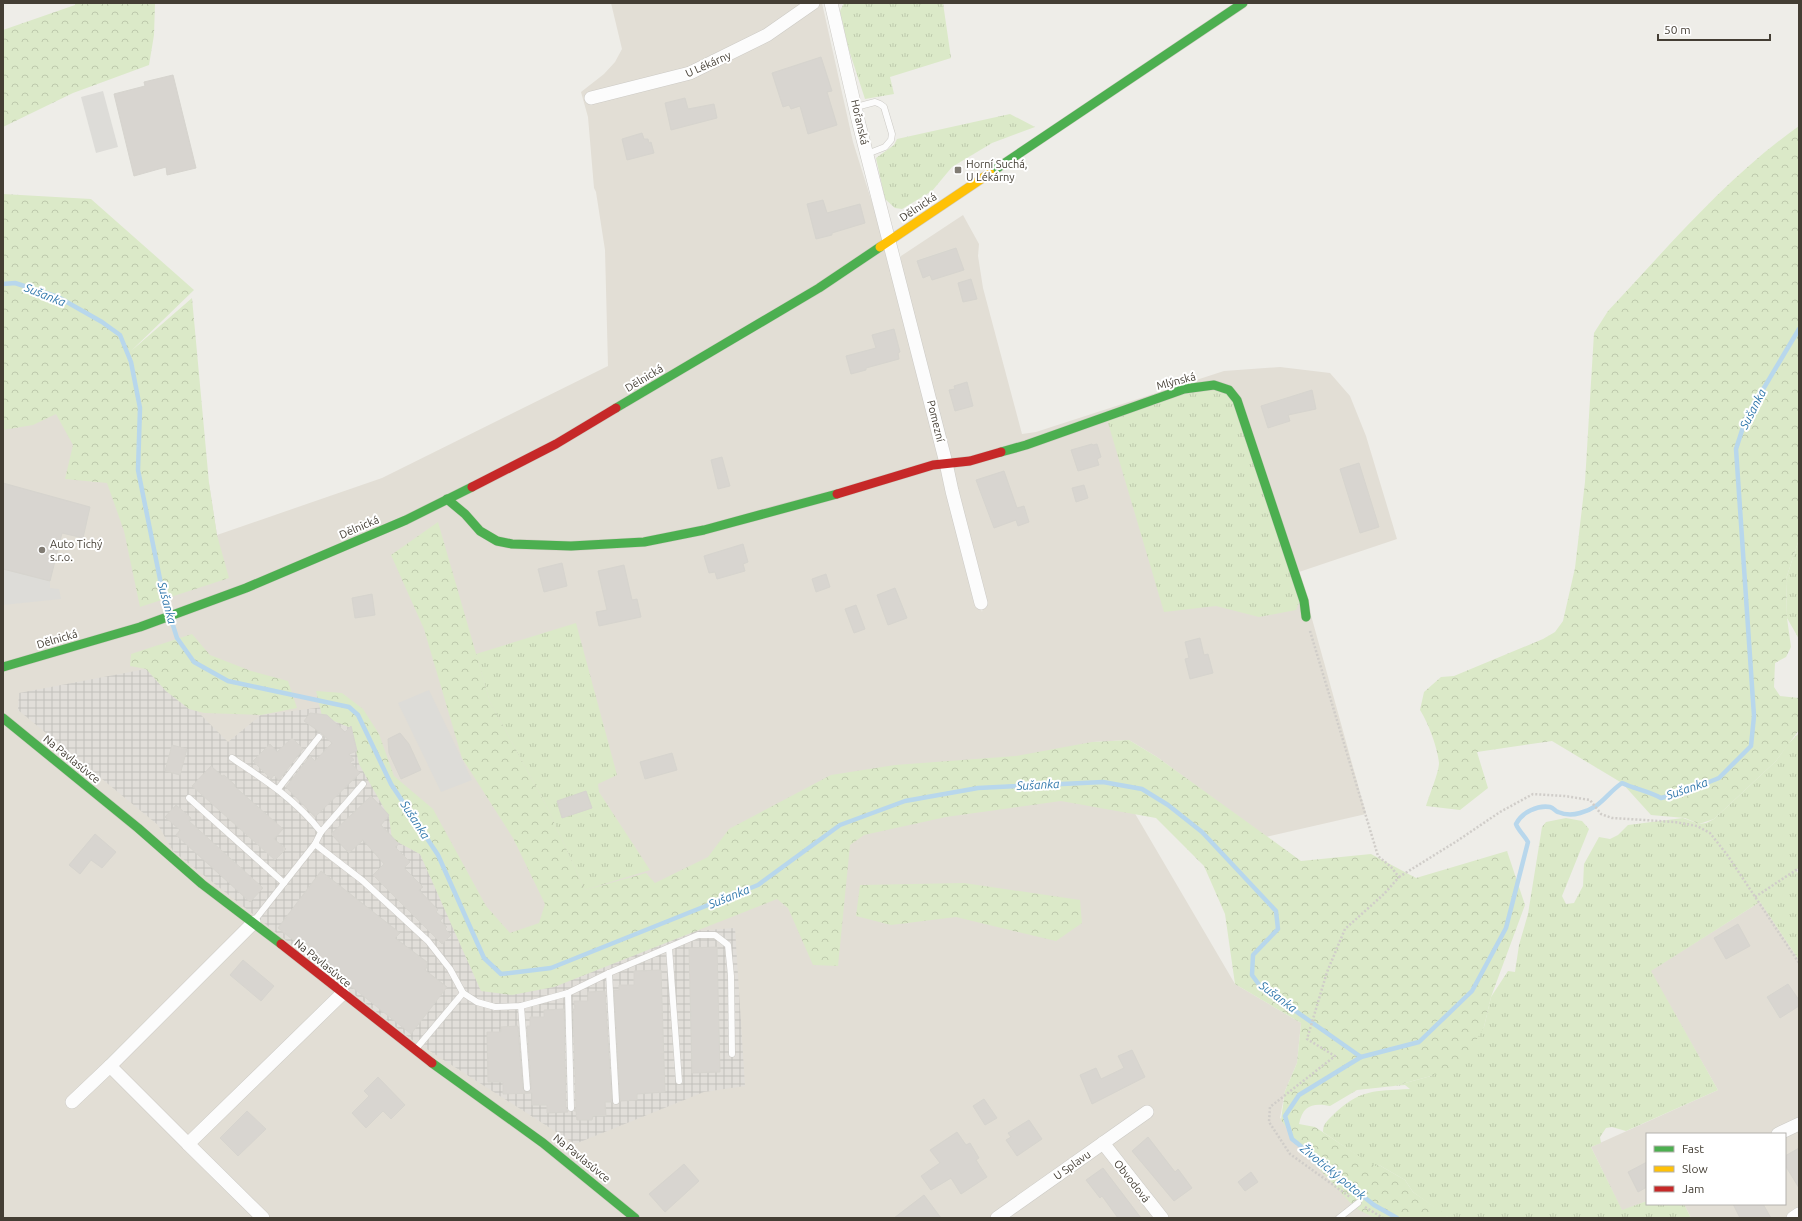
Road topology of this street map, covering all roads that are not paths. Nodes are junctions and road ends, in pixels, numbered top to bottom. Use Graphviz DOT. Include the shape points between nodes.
graph roads {
  1 [pos="813,3"];
  2 [pos="831,3"];
  3 [pos="1243,3"];
  4 [pos="591,98"];
  5 [pos="856,107"];
  6 [pos="867,154"];
  7 [pos="890,240"];
  8 [pos="946,462"];
  9 [pos="447,499"];
  10 [pos="981,603"];
  11 [pos="1306,617"];
  12 [pos="3,667"];
  13 [pos="3,718"];
  14 [pos="319,737"];
  15 [pos="232,758"];
  16 [pos="363,784"];
  17 [pos="278,789"];
  18 [pos="189,798"];
  19 [pos="321,832"];
  20 [pos="315,844"];
  21 [pos="284,883"];
  22 [pos="254,922"];
  23 [pos="669,948"];
  24 [pos="609,973"];
  25 [pos="463,993"];
  26 [pos="568,993"];
  27 [pos="343,994"];
  28 [pos="521,1006"];
  29 [pos="414,1051"];
  30 [pos="732,1054"];
  31 [pos="110,1066"];
  32 [pos="680,1081"];
  33 [pos="527,1088"];
  34 [pos="616,1101"];
  35 [pos="72,1102"];
  36 [pos="571,1108"];
  37 [pos="1147,1112"];
  38 [pos="1799,1124"];
  39 [pos="1780,1133"];
  40 [pos="1103,1143"];
  41 [pos="188,1144"];
  42 [pos="1358,1203"];
  43 [pos="1799,1214"];
  44 [pos="263,1218"];
  45 [pos="635,1218"];
  46 [pos="998,1218"];
  47 [pos="1162,1218"];
  48 [pos="1339,1218"];
  49 [pos="1793,1218"];
  1 -- 4 [label="street, U Lékárny" via="767,35 690,73"];
  2 -- 5 [label="street, Hořanská"];
  3 -- 7 [label="street, Dělnická"];
  5 -- 6 [label="street, Hořanská"];
  5 -- 6 [label="lane" via="875,102 884,107 892,134 885,147"];
  6 -- 7 [label="street, Hořanská"];
  7 -- 8 [label="street, Pomezní"];
  7 -- 9 [label="street, Dělnická" via="819,288 556,444"];
  8 -- 9 [label="street, Mlýnská" via="704,530 644,542 571,546 497,541 480,531"];
  8 -- 10 [label="street, Pomezní"];
  8 -- 11 [label="street, Mlýnská" via="970,461 1026,444 1184,389 1214,385 1229,390 1243,413 1304,601"];
  9 -- 12 [label="street, Dělnická" via="406,520 227,595 140,627"];
  13 -- 22 [label="street, Na Pavlasůvce" via="138,828 202,884"];
  14 -- 17 [label="lane"];
  15 -- 17 [label="lane"];
  16 -- 19 [label="lane"];
  17 -- 19 [label="lane" via="309,816"];
  18 -- 21 [label="lane"];
  19 -- 20 [label="lane"];
  20 -- 21 [label="lane"];
  20 -- 25 [label="lane" via="363,881 428,941 450,969"];
  21 -- 22 [label="lane"];
  22 -- 27 [label="street, Na Pavlasůvce"];
  22 -- 31 [label="street"];
  23 -- 24 [label="lane"];
  23 -- 30 [label="lane" via="698,935 715,935 728,945"];
  23 -- 32 [label="lane"];
  24 -- 26 [label="lane"];
  24 -- 34 [label="lane"];
  25 -- 28 [label="lane" via="476,1002 495,1007"];
  25 -- 29 [label="lane"];
  26 -- 28 [label="lane"];
  26 -- 36 [label="lane"];
  27 -- 29 [label="street, Na Pavlasůvce"];
  27 -- 41 [label="street"];
  28 -- 33 [label="lane"];
  29 -- 45 [label="street, Na Pavlasůvce" via="543,1143"];
  31 -- 35 [label="street"];
  31 -- 41 [label="street"];
  37 -- 40 [label="street, U Splavu"];
  38 -- 39 [label="street"];
  40 -- 46 [label="street, U Splavu"];
  40 -- 47 [label="street, Obvodová"];
  41 -- 44 [label="street"];
  42 -- 48 [label="lane"];
  43 -- 49 [label="street"];
}
